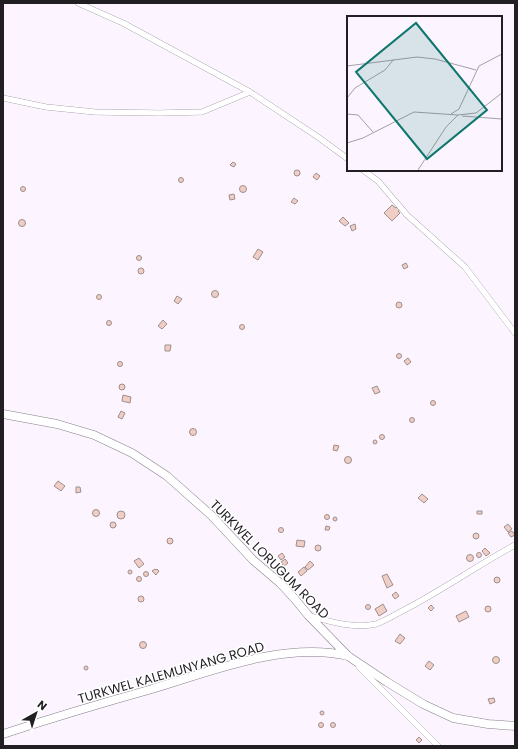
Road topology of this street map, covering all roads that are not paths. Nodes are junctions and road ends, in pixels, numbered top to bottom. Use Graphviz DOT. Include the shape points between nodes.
graph roads {
  1 [pos="78,3"];
  2 [pos="250,92"];
  3 [pos="3,98"];
  4 [pos="347,158"];
  5 [pos="364,171"];
  6 [pos="515,333"];
  7 [pos="3,414"];
  8 [pos="515,545"];
  9 [pos="308,615"];
  10 [pos="348,656"];
  11 [pos="515,726"];
  12 [pos="3,734"];
  13 [pos="438,746"];
  1 -- 2 [label="street" via="123,24"];
  2 -- 3 [label="street" via="202,112 95,112 46,107"];
  2 -- 4 [label="street"];
  5 -- 6 [label="street" via="378,181 407,215 465,267"];
  7 -- 9 [label="main road, TURKWEL LORUGUM ROAD" via="57,424 94,435 132,453 167,476 280,583"];
  8 -- 9 [label="street" via="428,598 377,623 361,626 343,624"];
  9 -- 10 [label="main road, TURKWEL LORUGUM ROAD"];
  10 -- 11 [label="main road, TURKWEL LORUGUM ROAD" via="423,704 453,718"];
  10 -- 12 [label="main road, TURKWEL KALEMUNYANG ROAD" via="306,652 246,661"];
  10 -- 13 [label="street"];
}
